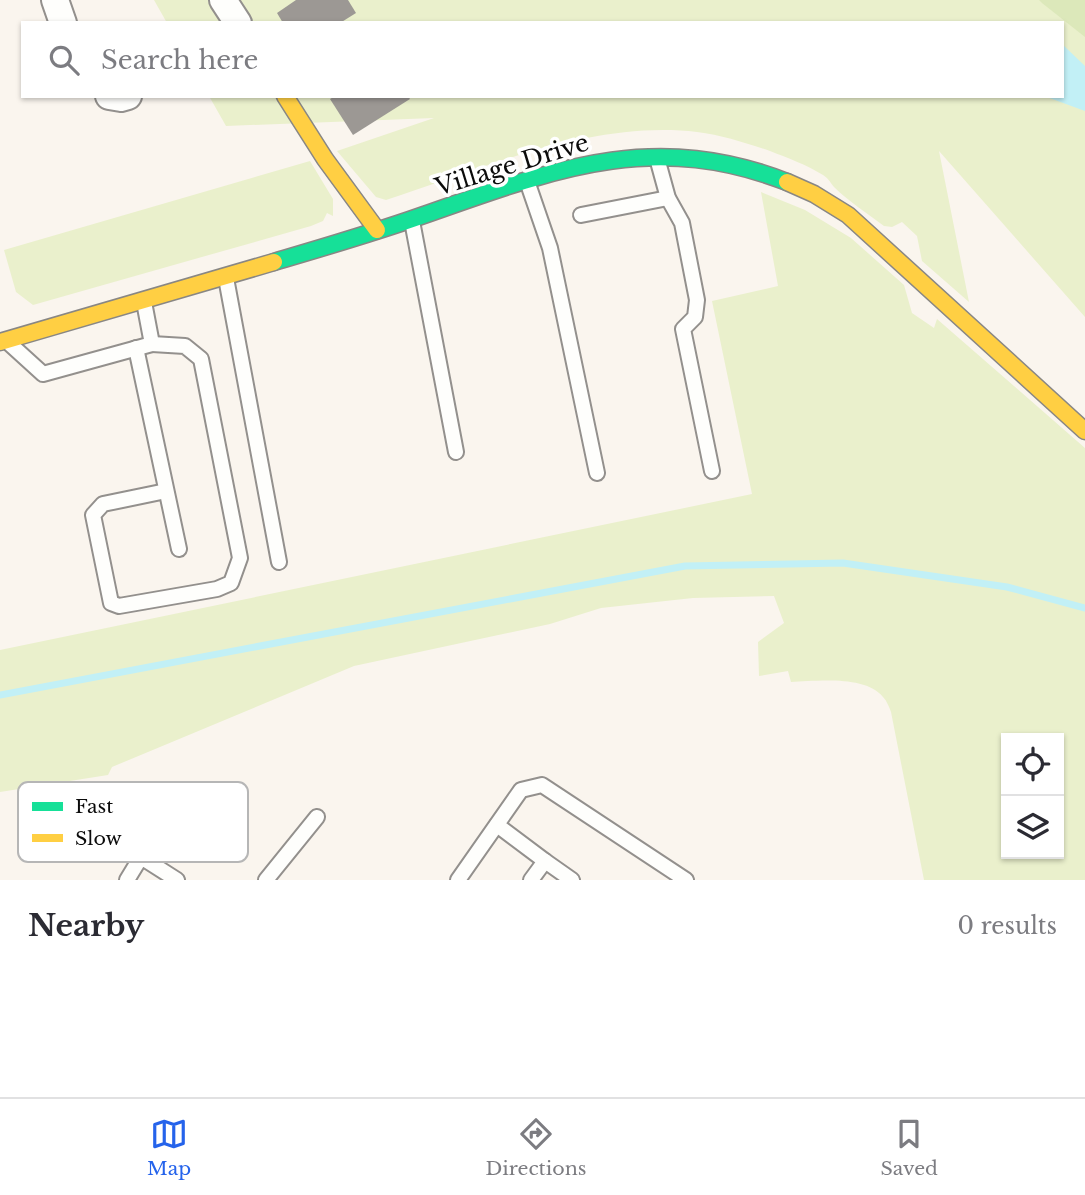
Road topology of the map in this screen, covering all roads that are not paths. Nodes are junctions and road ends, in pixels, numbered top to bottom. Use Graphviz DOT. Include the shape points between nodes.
graph roads {
  1 [pos="55,0"];
  2 [pos="223,0"];
  3 [pos="62,21"];
  4 [pos="236,21"];
  5 [pos="286,98"];
  6 [pos="657,157"];
  7 [pos="526,180"];
  8 [pos="668,198"];
  9 [pos="581,215"];
  10 [pos="412,219"];
  11 [pos="377,230"];
  12 [pos="226,277"];
  13 [pos="144,300"];
  14 [pos="2,334"];
  15 [pos="152,344"];
  16 [pos="136,348"];
  17 [pos="1085,431"];
  18 [pos="456,452"];
  19 [pos="712,471"];
  20 [pos="597,473"];
  21 [pos="166,491"];
  22 [pos="179,549"];
  23 [pos="279,562"];
  24 [pos="317,817"];
  25 [pos="497,824"];
  26 [pos="545,861"];
  27 [pos="138,862"];
  28 [pos="149,862"];
  29 [pos="127,880"];
  30 [pos="177,880"];
  31 [pos="266,880"];
  32 [pos="458,880"];
  33 [pos="531,880"];
  34 [pos="572,880"];
  35 [pos="686,880"];
  1 -- 3 [label="street"];
  2 -- 4 [label="street"];
  5 -- 11 [label="street"];
  6 -- 7 [label="street, Village Drive" via="576,166"];
  6 -- 8 [label="lane"];
  6 -- 17 [label="street, Village Drive" via="721,162 761,171 848,215"];
  7 -- 10 [label="street, Village Drive"];
  7 -- 20 [label="lane" via="550,248"];
  8 -- 9 [label="lane"];
  8 -- 19 [label="lane" via="682,223 697,300 695,317 683,329"];
  10 -- 11 [label="street, Village Drive"];
  10 -- 18 [label="lane"];
  11 -- 12 [label="street, Village Drive"];
  12 -- 13 [label="street, Village Drive"];
  12 -- 23 [label="lane"];
  13 -- 14 [label="street, Village Drive"];
  13 -- 15 [label="lane"];
  14 -- 16 [label="lane" via="43,374"];
  15 -- 16 [label="lane"];
  15 -- 21 [label="lane" via="185,346 201,359 240,558 231,583 217,589 119,606 111,603 93,515 103,504"];
  16 -- 21 [label="lane"];
  21 -- 22 [label="lane"];
  24 -- 31 [label="lane"];
  25 -- 26 [label="lane"];
  25 -- 32 [label="lane"];
  25 -- 35 [label="lane" via="521,790 542,785"];
  26 -- 33 [label="lane"];
  26 -- 34 [label="lane"];
  27 -- 29 [label="lane"];
  28 -- 30 [label="lane"];
}
